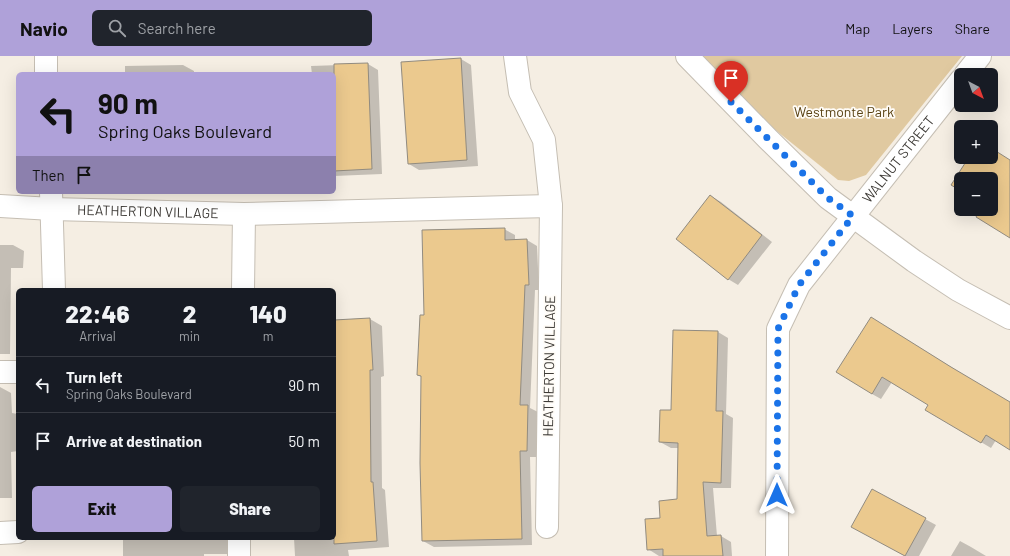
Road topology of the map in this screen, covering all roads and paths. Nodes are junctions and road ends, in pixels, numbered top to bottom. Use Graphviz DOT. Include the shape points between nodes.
graph roads {
  1 [pos="46,56"];
  2 [pos="515,56"];
  3 [pos="687,56"];
  4 [pos="980,56"];
  5 [pos="971,68"];
  6 [pos="46,72"];
  7 [pos="954,89"];
  8 [pos="52,201"];
  9 [pos="0,206"];
  10 [pos="551,206"];
  11 [pos="244,214"];
  12 [pos="853,216"];
  13 [pos="54,288"];
  14 [pos="243,288"];
  15 [pos="1010,318"];
  16 [pos="0,372"];
  17 [pos="16,372"];
  18 [pos="547,527"];
  19 [pos="16,532"];
  20 [pos="0,533"];
  21 [pos="239,540"];
  22 [pos="239,556"];
  23 [pos="777,556"];
  1 -- 6 [label="street"];
  2 -- 10 [label="street, HEATHERTON VILLAGE" via="520,92 544,140"];
  3 -- 12 [label="street" via="828,198"];
  4 -- 5 [label="street"];
  7 -- 12 [label="street, WALNUT STREET"];
  8 -- 9 [label="street, HEATHERTON VILLAGE"];
  8 -- 11 [label="street, HEATHERTON VILLAGE"];
  8 -- 13 [label="street"];
  10 -- 11 [label="street, HEATHERTON VILLAGE"];
  10 -- 18 [label="street, HEATHERTON VILLAGE"];
  11 -- 14 [label="street"];
  12 -- 15 [label="street" via="958,290"];
  12 -- 23 [label="street, WALNUT STREET" via="799,285 778,329"];
  16 -- 17 [label="street"];
  19 -- 20 [label="street"];
  21 -- 22 [label="street"];
}
